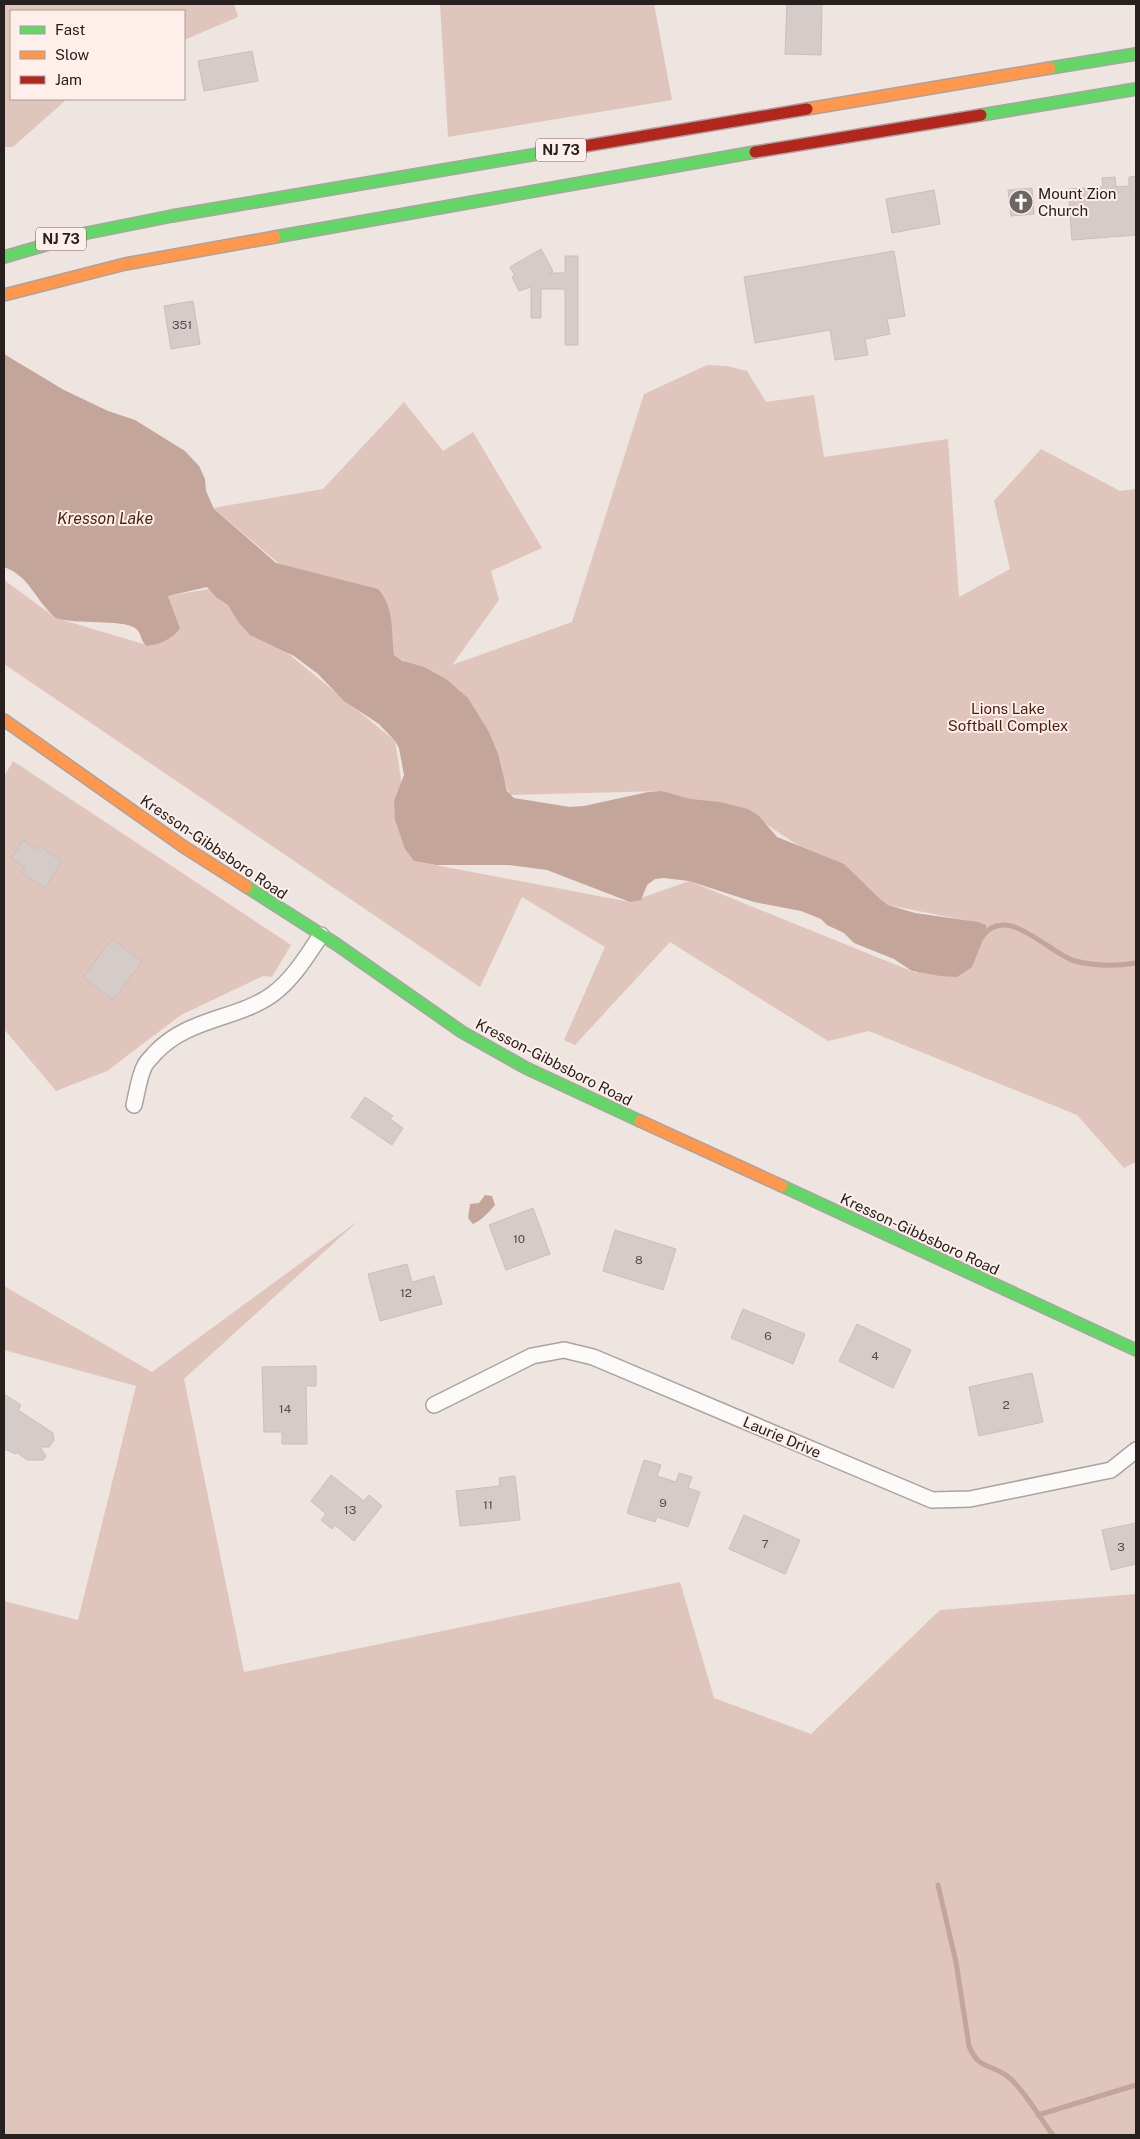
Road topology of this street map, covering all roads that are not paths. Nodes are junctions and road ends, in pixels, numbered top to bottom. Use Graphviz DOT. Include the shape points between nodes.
graph roads {
  1 [pos="1136,54"];
  2 [pos="1136,89"];
  3 [pos="4,258"];
  4 [pos="4,295"];
  5 [pos="4,720"];
  6 [pos="321,935"];
  7 [pos="134,1105"];
  8 [pos="1136,1350"];
  9 [pos="434,1405"];
  10 [pos="1136,1450"];
  1 -- 3 [label="main road, NJ 73" via="228,205 119,225 50,242"];
  2 -- 4 [label="main road, NJ 73" via="204,248"];
  5 -- 6 [label="main road, Kresson-Gibbsboro Road" via="184,847"];
  6 -- 7 [label="street" via="290,978 272,994 250,1007 215,1017 187,1030 162,1046 145,1065"];
  6 -- 8 [label="main road, Kresson-Gibbsboro Road" via="462,1032 526,1068"];
  9 -- 10 [label="street, Laurie Drive" via="532,1356 564,1350 594,1357 932,1500 970,1499 1111,1470"];
}
